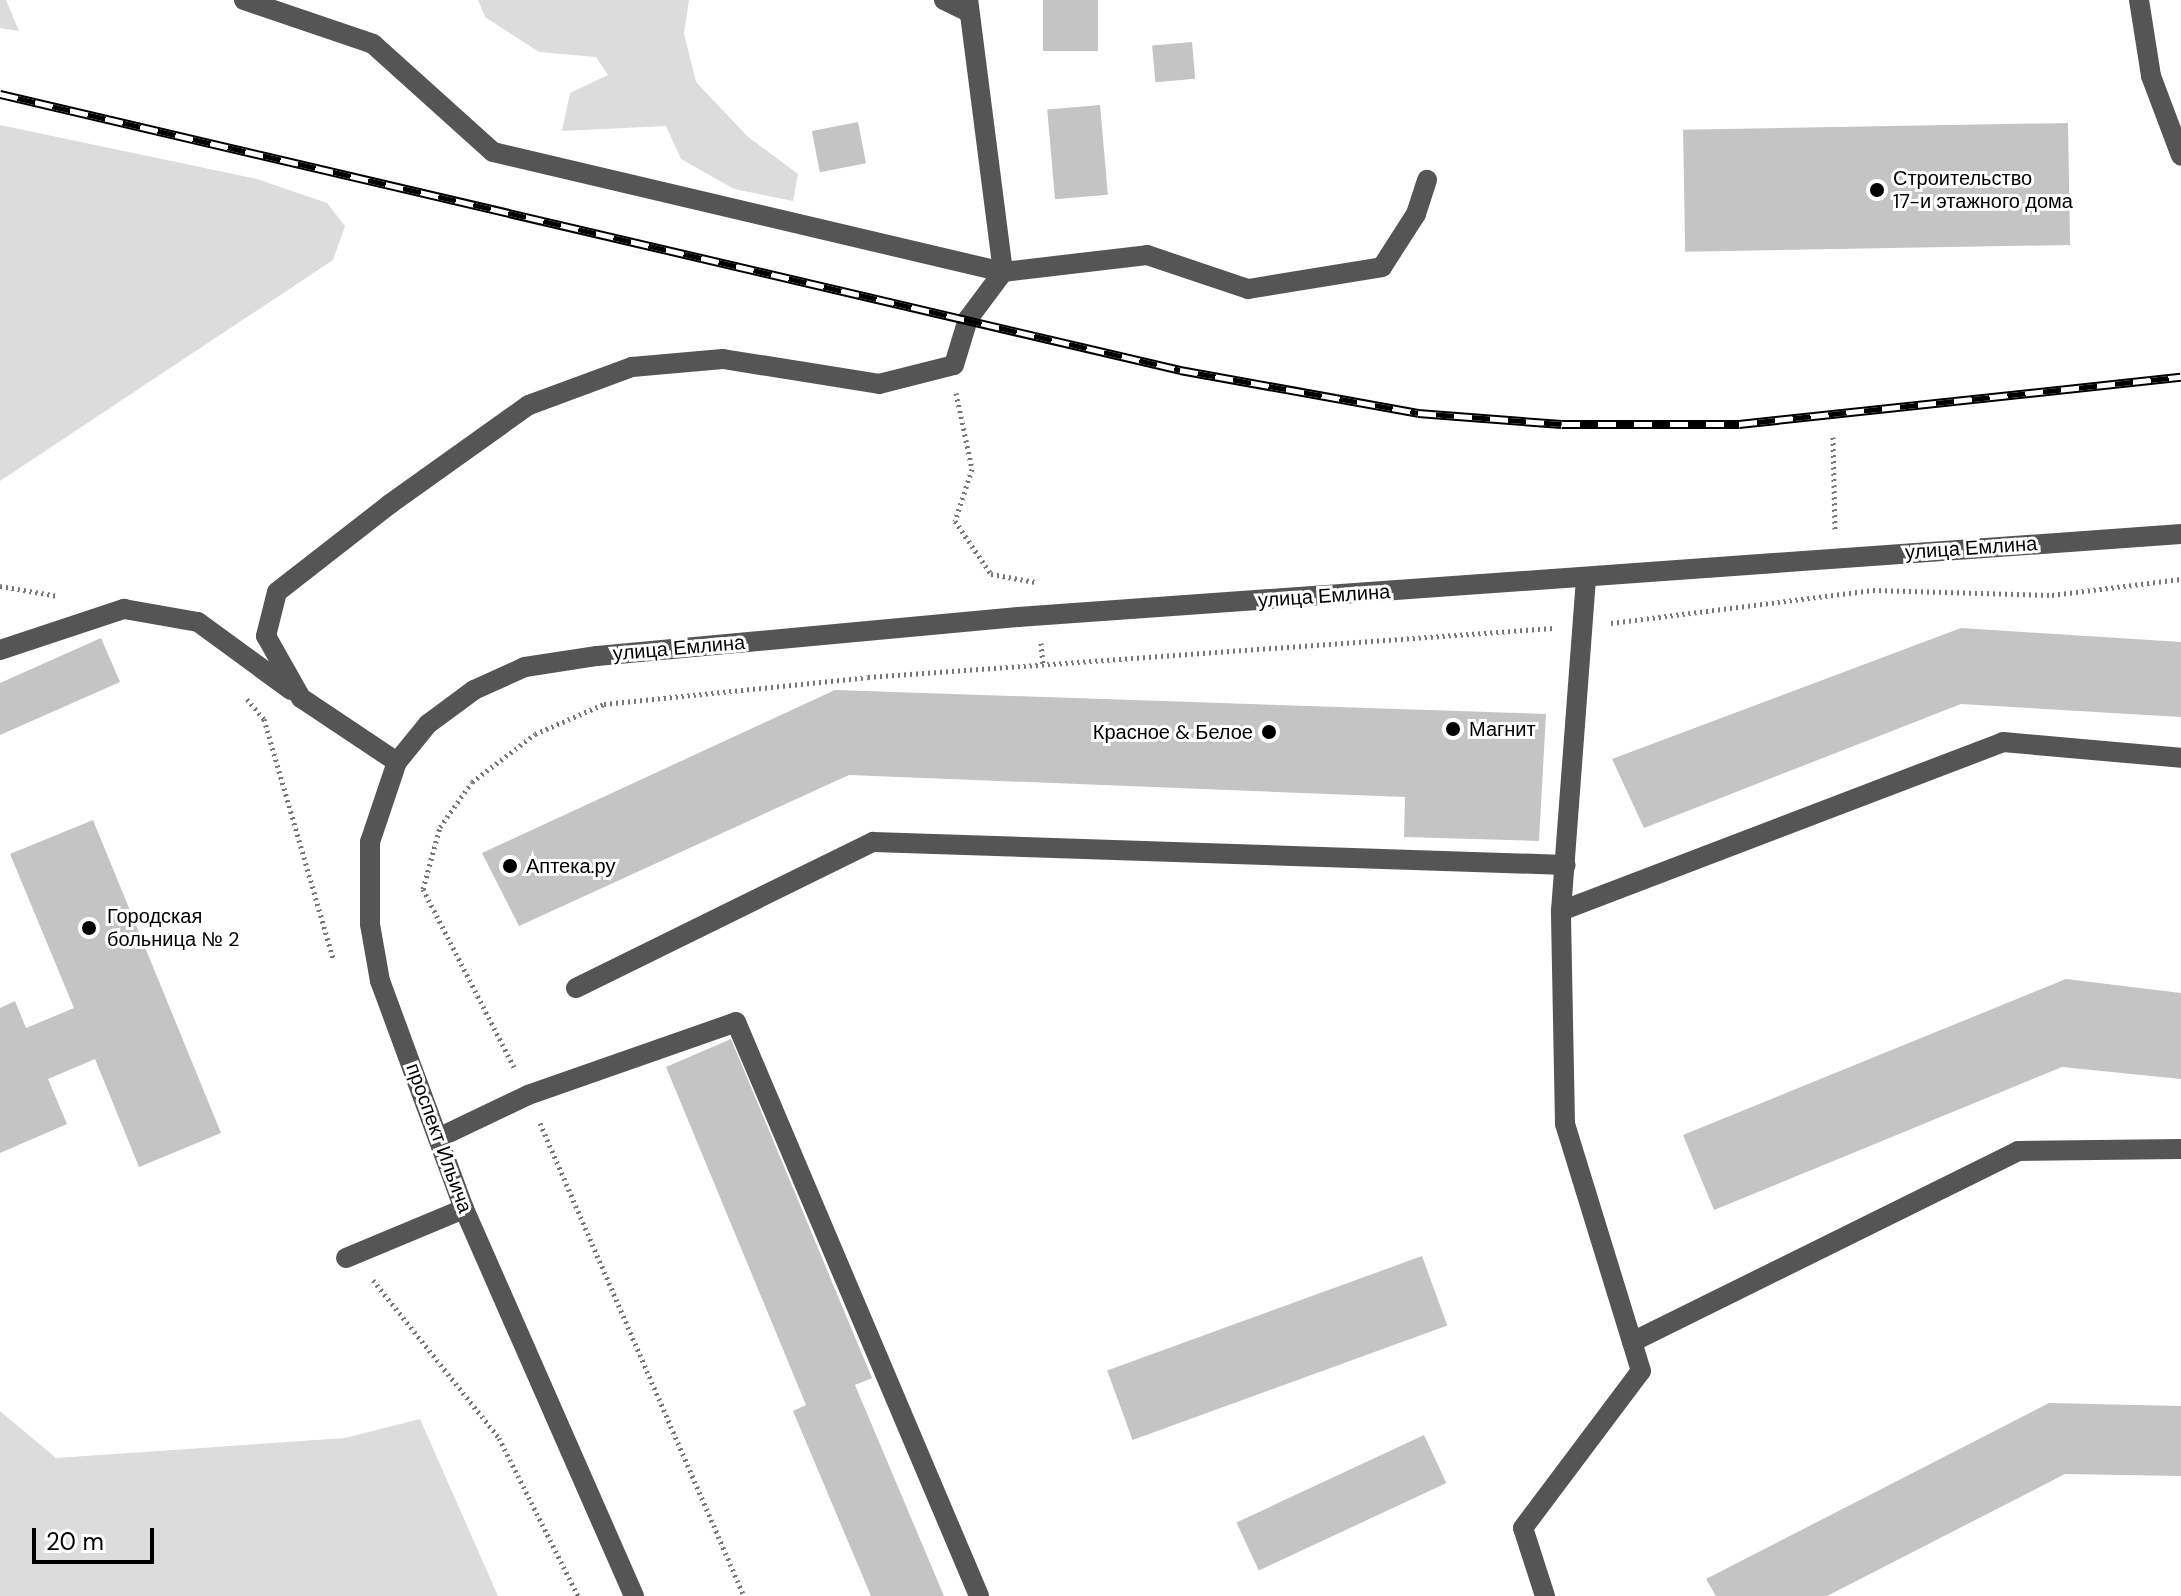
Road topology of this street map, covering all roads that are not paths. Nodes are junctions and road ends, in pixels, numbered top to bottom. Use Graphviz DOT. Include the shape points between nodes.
graph roads {
  1 [pos="244,0"];
  2 [pos="944,0"];
  3 [pos="2139,0"];
  4 [pos="968,6"];
  5 [pos="2181,156"];
  6 [pos="1427,180"];
  7 [pos="1003,272"];
  8 [pos="2181,534"];
  9 [pos="1586,578"];
  10 [pos="0,650"];
  11 [pos="474,690"];
  12 [pos="301,698"];
  13 [pos="2181,758"];
  14 [pos="397,762"];
  15 [pos="1566,865"];
  16 [pos="1561,911"];
  17 [pos="576,988"];
  18 [pos="438,1138"];
  19 [pos="2181,1149"];
  20 [pos="464,1209"];
  21 [pos="346,1258"];
  22 [pos="1632,1342"];
  23 [pos="634,1596"];
  24 [pos="979,1596"];
  25 [pos="1545,1596"];
  1 -- 7 [label="street" via="373,44 493,152"];
  2 -- 4 [label="street"];
  3 -- 5 [label="street" via="2151,76"];
  4 -- 7 [label="street"];
  6 -- 7 [label="street" via="1416,214 1382,267 1248,289 1147,255"];
  7 -- 12 [label="street" via="968,319 954,365 879,384 723,359 632,367 529,405 277,592 266,636"];
  8 -- 9 [label="street, улица Емлина"];
  9 -- 11 [label="street, улица Емлина" via="597,656 525,667"];
  9 -- 15 [label="street"];
  10 -- 12 [label="street" via="124,609 198,622"];
  11 -- 14 [label="street, проспект Ильича" via="428,724"];
  12 -- 14 [label="street"];
  13 -- 16 [label="street" via="2003,742"];
  14 -- 18 [label="street, проспект Ильича" via="370,842 370,924 380,981"];
  15 -- 16 [label="street"];
  15 -- 17 [label="street" via="873,842"];
  16 -- 22 [label="street" via="1565,1124"];
  18 -- 20 [label="street, проспект Ильича"];
  18 -- 24 [label="street" via="528,1095 736,1022"];
  19 -- 22 [label="street" via="2018,1151"];
  20 -- 21 [label="street"];
  20 -- 23 [label="street, проспект Ильича"];
  22 -- 25 [label="street" via="1641,1371 1523,1528"];
}
